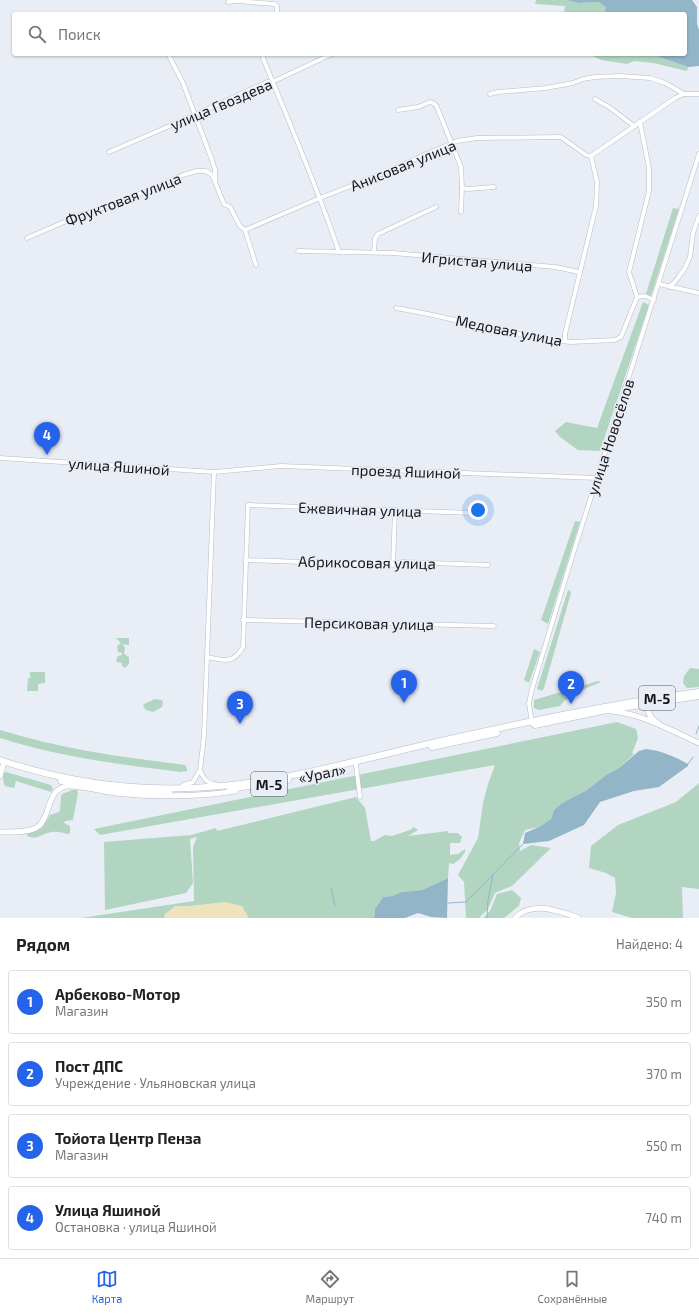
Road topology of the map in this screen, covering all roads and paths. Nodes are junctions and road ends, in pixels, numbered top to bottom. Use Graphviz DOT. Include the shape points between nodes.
graph roads {
  1 [pos="228,2"];
  2 [pos="277,12"];
  3 [pos="169,56"];
  4 [pos="264,56"];
  5 [pos="328,56"];
  6 [pos="272,82"];
  7 [pos="490,94"];
  8 [pos="684,94"];
  9 [pos="699,94"];
  10 [pos="595,99"];
  11 [pos="398,110"];
  12 [pos="195,115"];
  13 [pos="640,122"];
  14 [pos="634,126"];
  15 [pos="453,144"];
  16 [pos="109,152"];
  17 [pos="699,154"];
  18 [pos="591,156"];
  19 [pos="215,182"];
  20 [pos="494,187"];
  21 [pos="462,188"];
  22 [pos="320,198"];
  23 [pos="436,207"];
  24 [pos="461,212"];
  25 [pos="699,216"];
  26 [pos="244,230"];
  27 [pos="27,238"];
  28 [pos="298,251"];
  29 [pos="339,252"];
  30 [pos="374,252"];
  31 [pos="256,265"];
  32 [pos="579,272"];
  33 [pos="658,284"];
  34 [pos="670,287"];
  35 [pos="699,293"];
  36 [pos="637,297"];
  37 [pos="654,300"];
  38 [pos="396,308"];
  39 [pos="565,341"];
  40 [pos="0,458"];
  41 [pos="214,472"];
  42 [pos="597,478"];
  43 [pos="395,510"];
  44 [pos="473,513"];
  45 [pos="245,560"];
  46 [pos="393,565"];
  47 [pos="488,565"];
  48 [pos="243,620"];
  49 [pos="494,626"];
  50 [pos="207,657"];
  51 [pos="699,692"];
  52 [pos="699,696"];
  53 [pos="651,701"];
  54 [pos="602,711"];
  55 [pos="546,721"];
  56 [pos="532,724"];
  57 [pos="671,731"];
  58 [pos="699,743"];
  59 [pos="2,763"];
  60 [pos="356,765"];
  61 [pos="200,770"];
  62 [pos="0,776"];
  63 [pos="284,781"];
  64 [pos="231,785"];
  65 [pos="158,788"];
  66 [pos="360,797"];
  67 [pos="0,832"];
  68 [pos="515,918"];
  69 [pos="579,918"];
  1 -- 2 [label="street" via="237,0 274,4 278,6"];
  3 -- 12 [label="street"];
  4 -- 6 [label="street"];
  5 -- 6 [label="street, улица Гвоздева"];
  6 -- 12 [label="street, улица Гвоздева"];
  6 -- 22 [label="street"];
  7 -- 8 [label="street" via="546,88 595,77 638,76 665,83"];
  8 -- 9 [label="street"];
  8 -- 13 [label="street"];
  10 -- 14 [label="street"];
  11 -- 15 [label="street" via="430,102 435,104"];
  12 -- 16 [label="street, улица Гвоздева"];
  12 -- 19 [label="street" via="215,170"];
  13 -- 14 [label="street"];
  13 -- 36 [label="street" via="649,168 650,191 629,272"];
  14 -- 18 [label="street"];
  15 -- 18 [label="street, Анисовая улица" via="477,138 561,137"];
  15 -- 21 [label="street" via="461,167"];
  15 -- 22 [label="street, Анисовая улица"];
  17 -- 33 [label="street, улица Новосёлов"];
  18 -- 32 [label="street" via="597,182 596,206"];
  19 -- 26 [label="street" via="224,204 230,207"];
  19 -- 27 [label="street, Фруктовая улица" via="212,175 206,171 197,171"];
  20 -- 21 [label="street"];
  21 -- 24 [label="street"];
  22 -- 26 [label="street, Анисовая улица"];
  22 -- 29 [label="street"];
  23 -- 30 [label="street" via="378,234 375,238"];
  25 -- 34 [label="street" via="692,233 690,257"];
  26 -- 31 [label="street"];
  28 -- 29 [label="street, Игристая улица"];
  29 -- 30 [label="street, Игристая улица"];
  30 -- 32 [label="street, Игристая улица" via="520,264"];
  32 -- 39 [label="street"];
  33 -- 34 [label="street"];
  33 -- 37 [label="street, улица Новосёлов"];
  34 -- 35 [label="street"];
  36 -- 37 [label="street" via="645,296"];
  36 -- 39 [label="street, Медовая улица" via="621,337 615,340"];
  37 -- 42 [label="street, улица Новосёлов"];
  38 -- 39 [label="street, Медовая улица" via="549,340"];
  40 -- 41 [label="street, улица Яшиной"];
  41 -- 42 [label="street, проезд Яшиной" via="281,466"];
  41 -- 50 [label="street"];
  42 -- 56 [label="street, улица Новосёлов" via="532,689 529,703"];
  43 -- 44 [label="street, Ежевичная улица"];
  43 -- 45 [label="street, Ежевичная улица" via="248,505"];
  43 -- 46 [label="street"];
  45 -- 46 [label="street, Абрикосовая улица"];
  45 -- 48 [label="street"];
  46 -- 47 [label="street, Абрикосовая улица" via="403,562"];
  48 -- 49 [label="street, Персиковая улица"];
  48 -- 50 [label="street" via="243,647 240,654 220,661"];
  50 -- 61 [label="street"];
  51 -- 53 [label="highway, М-5"];
  52 -- 53 [label="highway, М-5"];
  53 -- 54 [label="highway, М-5"];
  53 -- 55 [label="highway, М-5" via="593,708"];
  53 -- 57 [label="main road" via="648,711 651,717"];
  54 -- 55 [label="highway, М-5"];
  54 -- 57 [label="main road" via="631,715"];
  55 -- 56 [label="highway, «Урал» / М-5"];
  56 -- 60 [label="highway, «Урал» / М-5"];
  56 -- 64 [label="highway, «Урал» / М-5" via="283,777"];
  57 -- 58 [label="main road"];
  59 -- 62 [label="main road"];
  59 -- 63 [label="highway, «Урал» / М-5" via="75,784 138,791 221,790"];
  59 -- 65 [label="highway, «Урал» / М-5" via="82,780"];
  60 -- 63 [label="highway, «Урал» / М-5"];
  60 -- 66 [label="street"];
  61 -- 64 [label="street" via="208,782"];
  61 -- 65 [label="street" via="191,784"];
  63 -- 67 [label="main road" via="222,793 178,795 116,793 66,787 54,794 44,818 36,827 19,832"];
  64 -- 65 [label="highway, «Урал» / М-5"];
  68 -- 69 [label="main road" via="532,908 547,908"];
}
